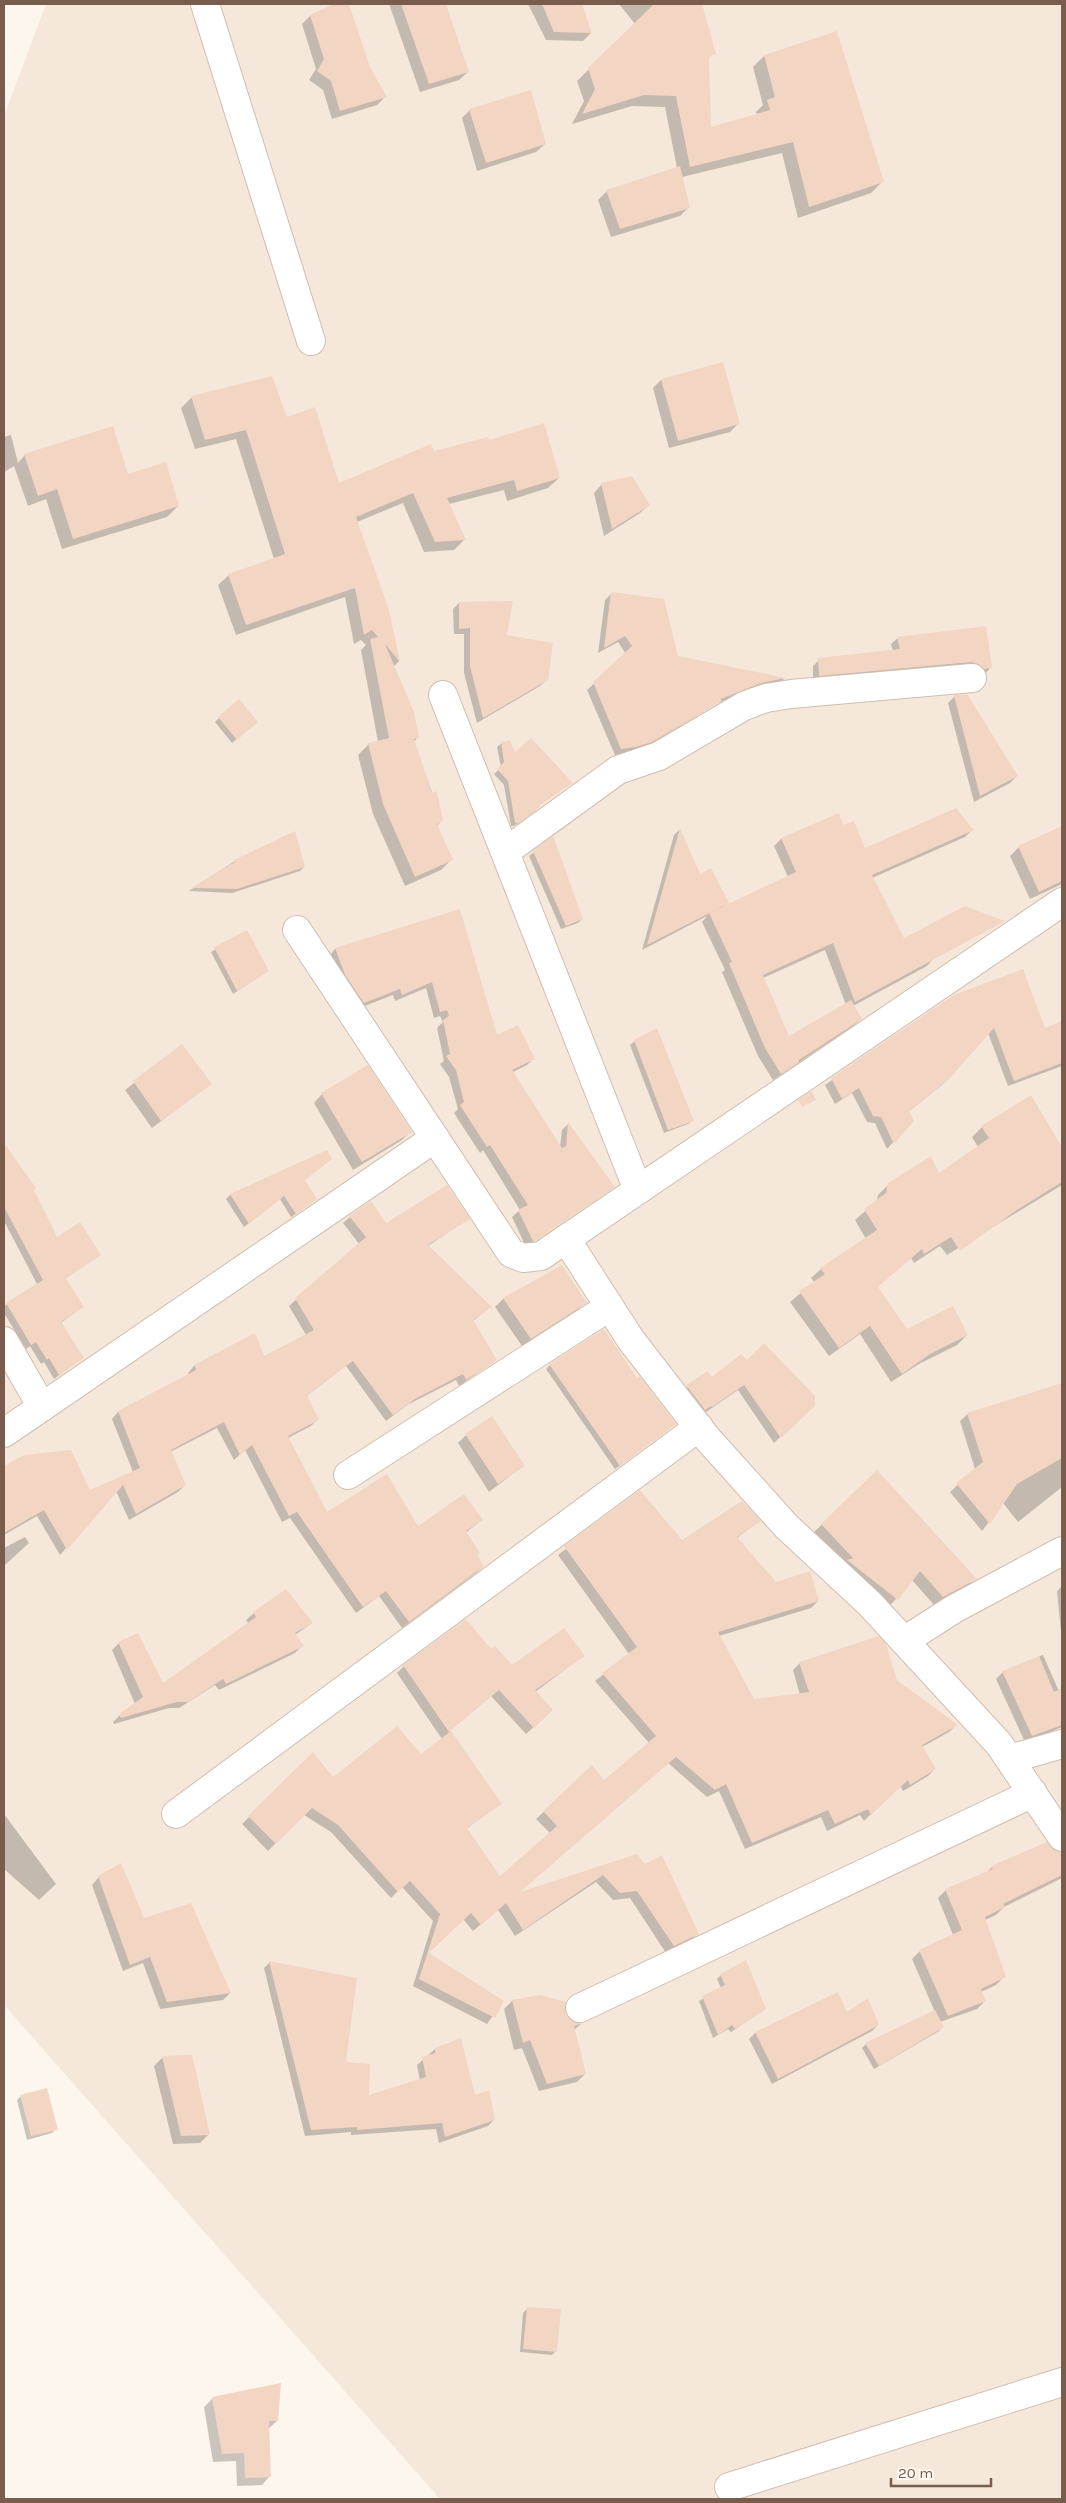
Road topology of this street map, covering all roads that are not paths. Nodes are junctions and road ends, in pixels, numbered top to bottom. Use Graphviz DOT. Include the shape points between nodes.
graph roads {
  1 [pos="205,4"];
  2 [pos="311,341"];
  3 [pos="972,678"];
  4 [pos="443,695"];
  5 [pos="505,852"];
  6 [pos="1062,902"];
  7 [pos="297,930"];
  8 [pos="435,1138"];
  9 [pos="638,1190"];
  10 [pos="566,1239"];
  11 [pos="609,1307"];
  12 [pos="4,1341"];
  13 [pos="42,1407"];
  14 [pos="699,1427"];
  15 [pos="4,1433"];
  16 [pos="348,1475"];
  17 [pos="1062,1551"];
  18 [pos="904,1641"];
  19 [pos="1062,1744"];
  20 [pos="1010,1759"];
  21 [pos="1033,1793"];
  22 [pos="176,1814"];
  23 [pos="1062,1837"];
  24 [pos="580,2008"];
  25 [pos="1062,2382"];
  26 [pos="729,2488"];
  1 -- 2 [label="street"];
  3 -- 5 [label="street" via="791,694 744,706 659,756 618,770"];
  4 -- 5 [label="street"];
  5 -- 9 [label="street"];
  6 -- 9 [label="street"];
  7 -- 8 [label="street"];
  8 -- 10 [label="street" via="511,1253 523,1258 541,1256"];
  8 -- 13 [label="street"];
  9 -- 10 [label="street"];
  10 -- 11 [label="street"];
  11 -- 14 [label="street"];
  11 -- 16 [label="street"];
  12 -- 13 [label="street"];
  13 -- 15 [label="street"];
  14 -- 18 [label="street" via="786,1526 870,1604"];
  14 -- 22 [label="street"];
  17 -- 18 [label="street"];
  18 -- 20 [label="street"];
  19 -- 20 [label="street"];
  20 -- 21 [label="street"];
  21 -- 23 [label="street"];
  21 -- 24 [label="street"];
  25 -- 26 [label="street"];
}
